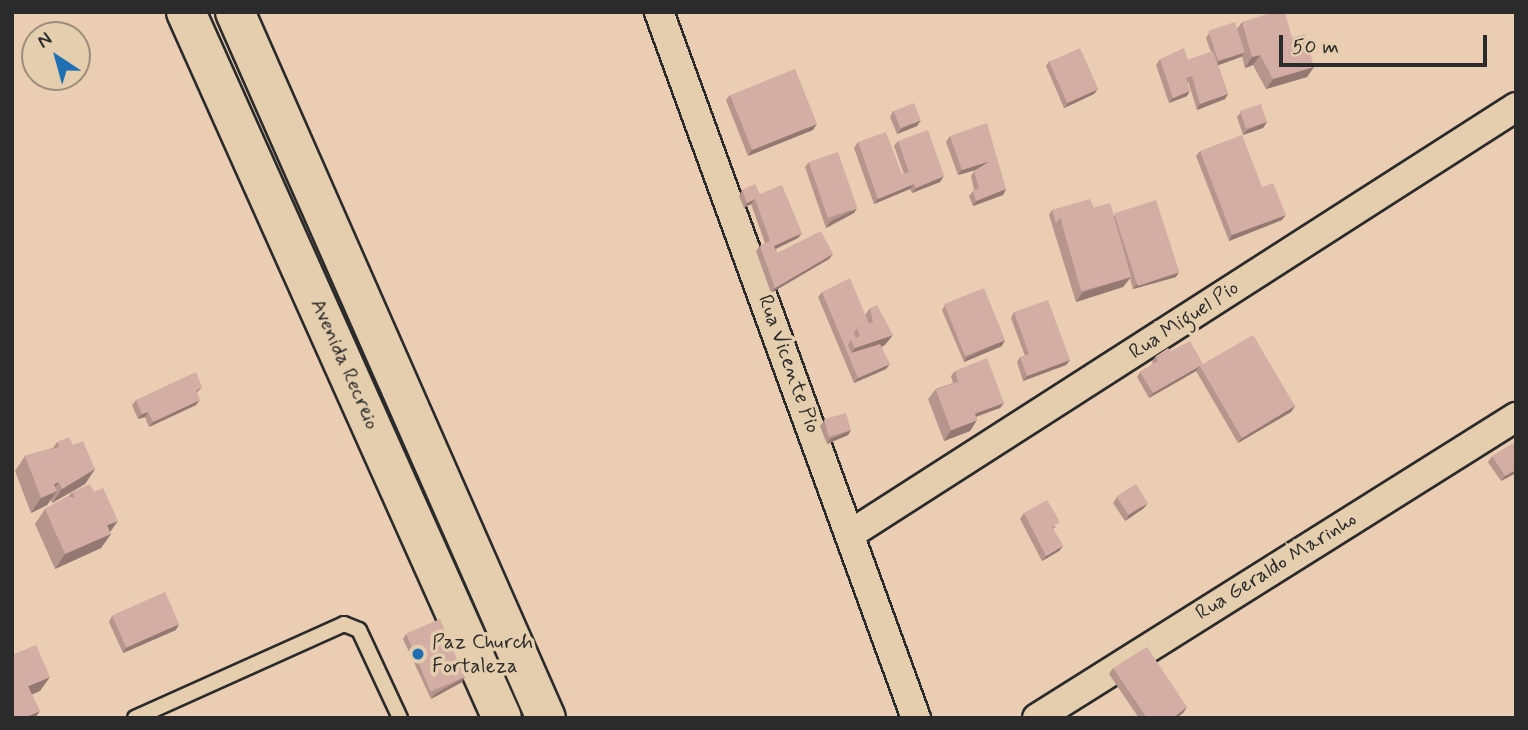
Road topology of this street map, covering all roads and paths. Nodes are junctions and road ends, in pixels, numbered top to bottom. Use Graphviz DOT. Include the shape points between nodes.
graph roads {
  1 [pos="659,12"];
  2 [pos="243,15"];
  3 [pos="192,26"];
  4 [pos="1516,107"];
  5 [pos="1516,417"];
  6 [pos="454,509"];
  7 [pos="417,524"];
  8 [pos="852,534"];
  9 [pos="524,713"];
  10 [pos="135,718"];
  11 [pos="400,718"];
  12 [pos="916,718"];
  13 [pos="1037,718"];
  1 -- 8 [label="street, Rua Vicente Pio"];
  2 -- 3 [label="street"];
  2 -- 6 [label="main road, Avenida Recreio"];
  3 -- 7 [label="main road, Avenida Recreio"];
  4 -- 8 [label="street, Rua Miguel Pio"];
  5 -- 13 [label="street, Rua Geraldo Marinho"];
  6 -- 7 [label="main road"];
  6 -- 9 [label="main road, Avenida Recreio"];
  7 -- 9 [label="main road, Avenida Recreio"];
  8 -- 12 [label="street, Rua Vicente Pio"];
  10 -- 11 [label="lane" via="344,624 359,630"];
}
